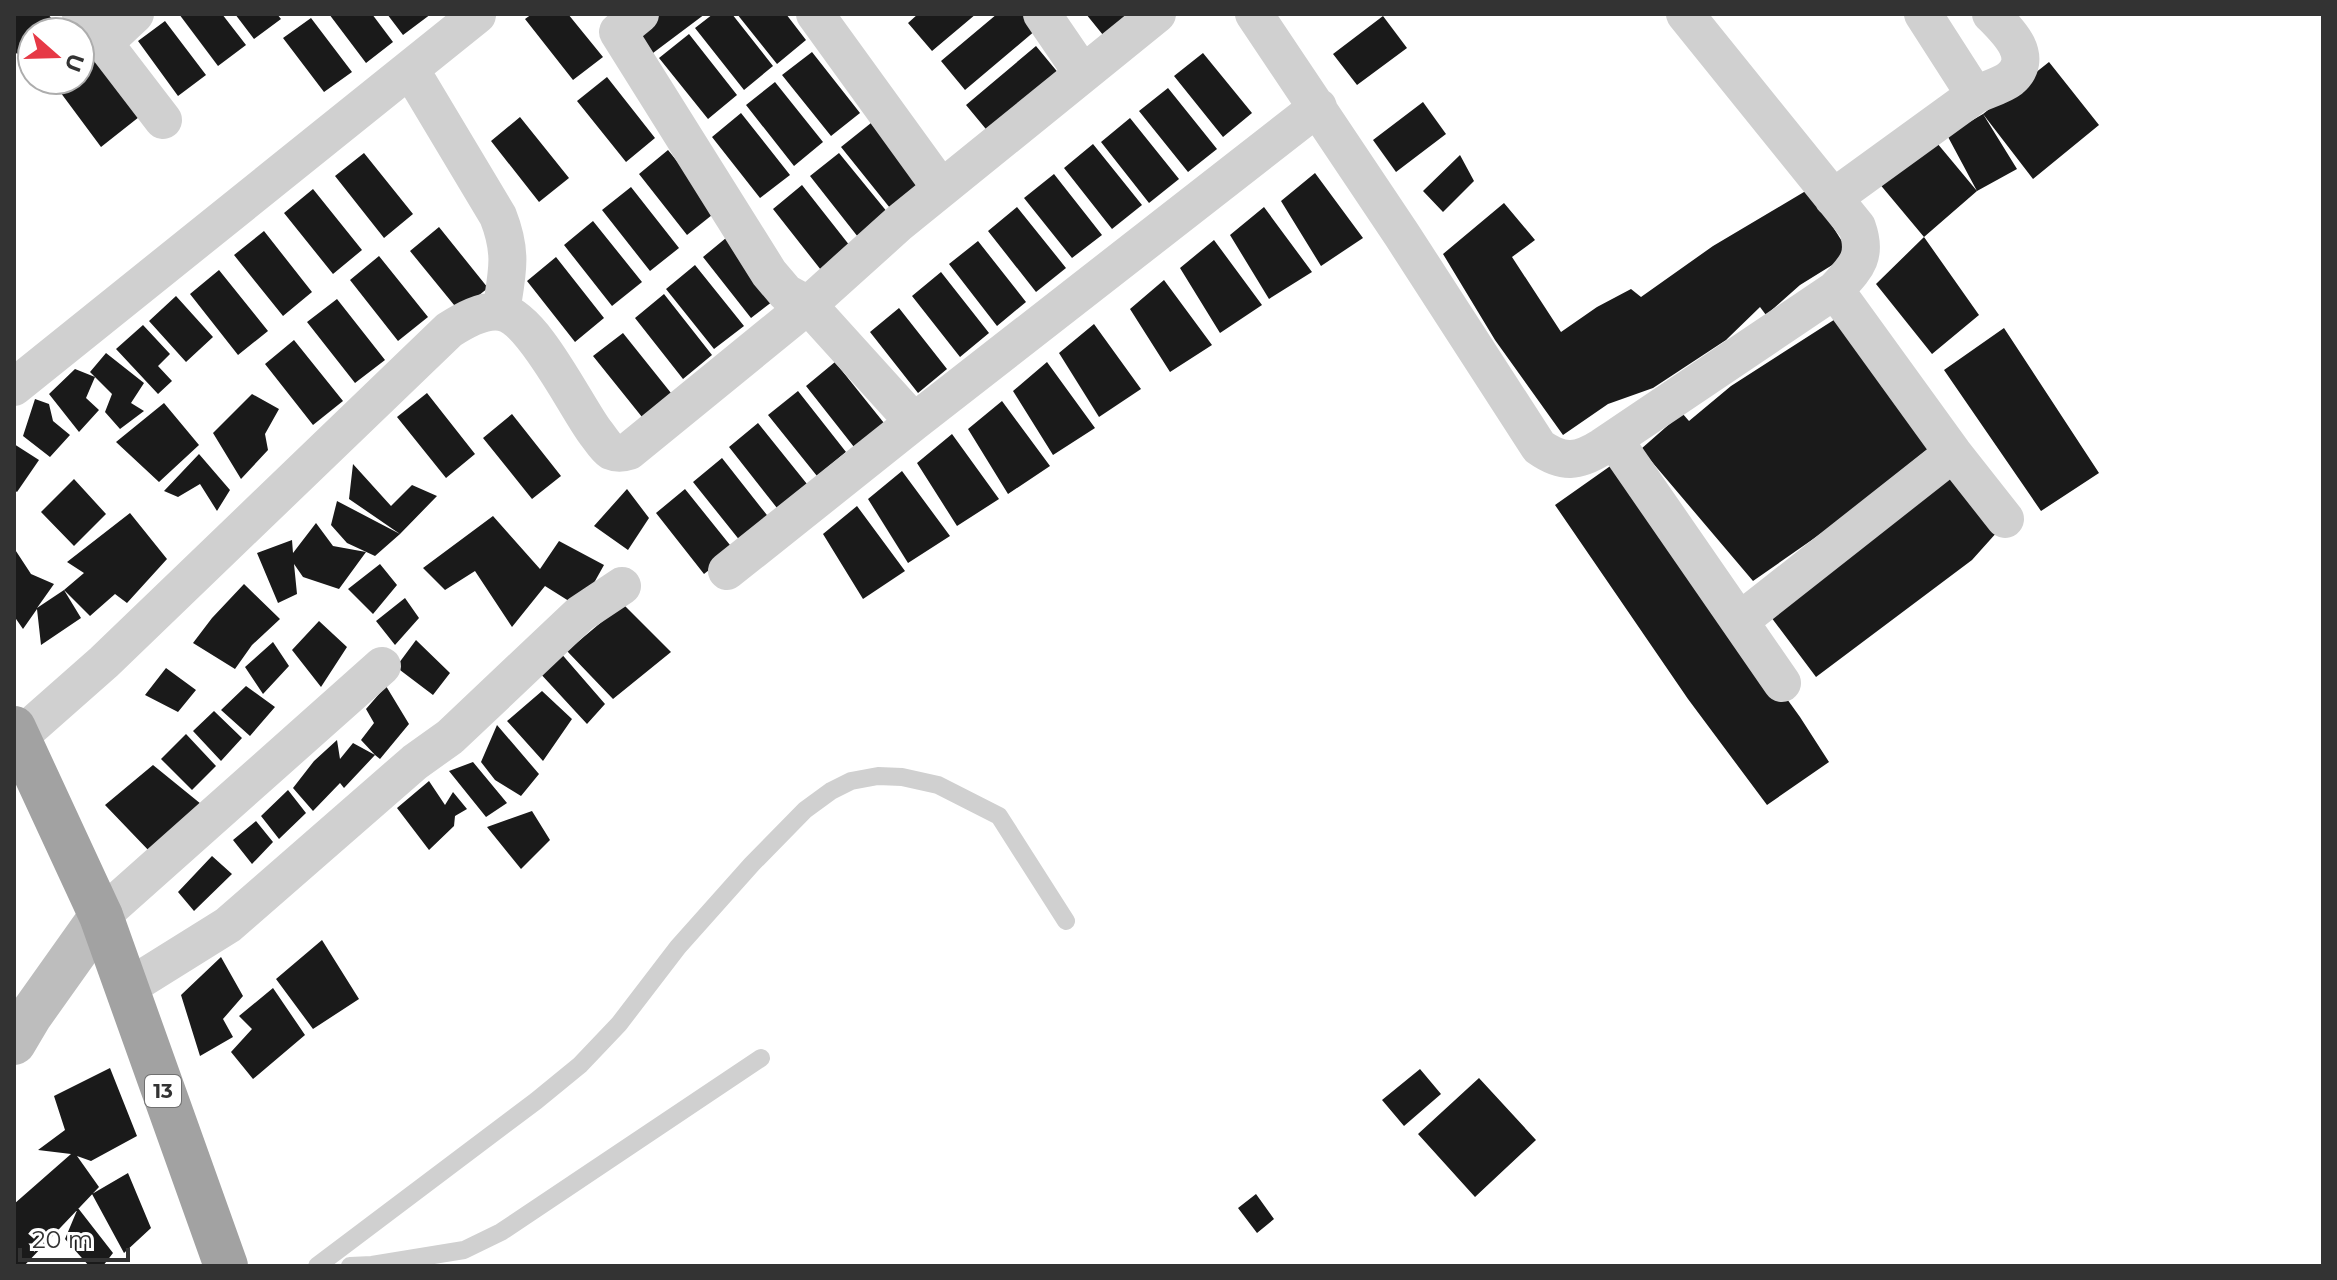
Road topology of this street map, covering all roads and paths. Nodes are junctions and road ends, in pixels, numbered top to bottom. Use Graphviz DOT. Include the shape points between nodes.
graph roads {
  1 [pos="81,14"];
  2 [pos="135,14"];
  3 [pos="815,14"];
  4 [pos="1042,14"];
  5 [pos="1157,14"];
  6 [pos="1254,14"];
  7 [pos="1685,14"];
  8 [pos="1923,14"];
  9 [pos="1991,14"];
  10 [pos="477,15"];
  11 [pos="622,20"];
  12 [pos="104,43"];
  13 [pos="410,69"];
  14 [pos="1083,74"];
  15 [pos="1975,95"];
  16 [pos="1318,107"];
  17 [pos="163,120"];
  18 [pos="941,188"];
  19 [pos="1833,198"];
  20 [pos="1835,290"];
  21 [pos="808,305"];
  22 [pos="501,312"];
  23 [pos="14,387"];
  24 [pos="914,422"];
  25 [pos="1614,440"];
  26 [pos="1953,453"];
  27 [pos="2005,519"];
  28 [pos="727,571"];
  29 [pos="622,586"];
  30 [pos="1741,620"];
  31 [pos="382,666"];
  32 [pos="1782,683"];
  33 [pos="16,732"];
  34 [pos="101,916"];
  35 [pos="1066,921"];
  36 [pos="127,988"];
  37 [pos="14,1043"];
  38 [pos="761,1058"];
  39 [pos="226,1266"];
  40 [pos="317,1266"];
  41 [pos="350,1266"];
  1 -- 12 [label="street"];
  2 -- 12 [label="street"];
  3 -- 18 [label="street"];
  4 -- 14 [label="street"];
  5 -- 14 [label="street"];
  6 -- 16 [label="street"];
  7 -- 19 [label="street"];
  8 -- 15 [label="street"];
  9 -- 15 [label="street" via="2017,42 2021,55 2010,79"];
  10 -- 13 [label="street"];
  11 -- 21 [label="street" via="769,273 786,293"];
  12 -- 17 [label="street"];
  13 -- 22 [label="street" via="498,216 509,251"];
  13 -- 23 [label="street"];
  14 -- 18 [label="street"];
  15 -- 19 [label="street"];
  16 -- 24 [label="street"];
  16 -- 25 [label="street" via="1539,447 1556,458 1576,461"];
  18 -- 21 [label="street"];
  19 -- 20 [label="street" via="1857,227 1863,244 1861,257"];
  20 -- 25 [label="street"];
  20 -- 26 [label="street"];
  21 -- 22 [label="street" via="622,453 608,449 530,332"];
  21 -- 24 [label="street"];
  22 -- 33 [label="street" via="475,316 449,330 104,662"];
  24 -- 28 [label="street"];
  25 -- 30 [label="street"];
  26 -- 27 [label="street"];
  26 -- 30 [label="street"];
  29 -- 36 [label="street" via="580,614 450,737 228,925"];
  30 -- 32 [label="street"];
  31 -- 34 [label="street"];
  33 -- 34 [label="highway, 13"];
  34 -- 36 [label="highway, 13"];
  34 -- 37 [label="main road"];
  35 -- 40 [label="lane" via="999,816 938,785 902,777 851,781 805,810 752,864 580,1065"];
  36 -- 39 [label="highway, 13"];
  38 -- 41 [label="lane" via="501,1232 464,1250"];
}
